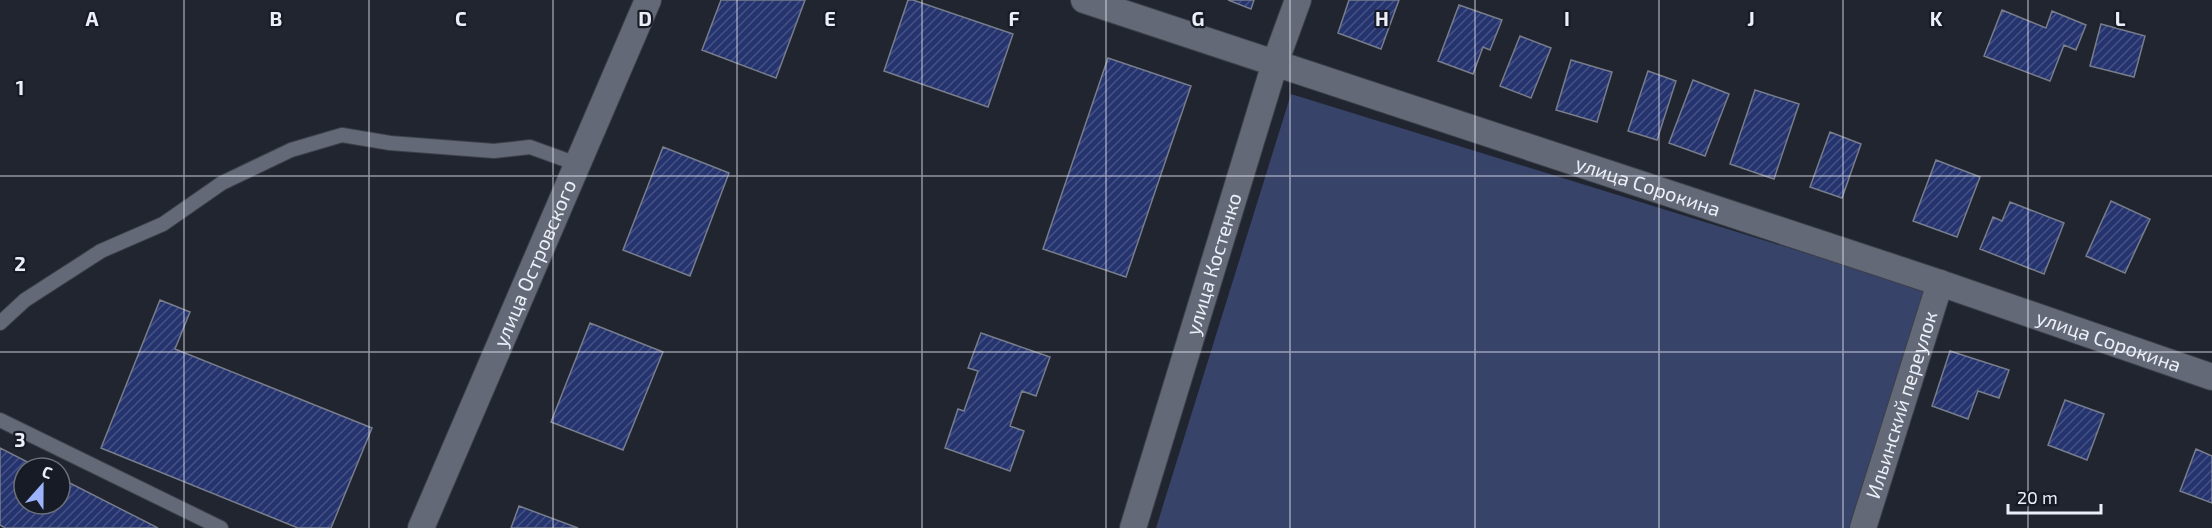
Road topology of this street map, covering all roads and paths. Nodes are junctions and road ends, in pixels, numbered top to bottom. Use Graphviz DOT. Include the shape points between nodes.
graph roads {
  1 [pos="648,0"];
  2 [pos="1084,0"];
  3 [pos="1298,0"];
  4 [pos="1275,63"];
  5 [pos="577,164"];
  6 [pos="1940,283"];
  7 [pos="0,323"];
  8 [pos="2212,377"];
  9 [pos="0,420"];
  10 [pos="221,528"];
  11 [pos="421,528"];
  12 [pos="1133,528"];
  13 [pos="1863,528"];
  1 -- 5 [label="street, улица Островского"];
  2 -- 4 [label="street, улица Сорокина"];
  3 -- 4 [label="street, улица Костенко"];
  4 -- 6 [label="street, улица Сорокина"];
  4 -- 12 [label="street, улица Костенко"];
  5 -- 7 [label="lane" via="530,147 494,151 342,135 291,150 222,183 163,224 102,251 25,300"];
  5 -- 11 [label="street, улица Островского"];
  6 -- 8 [label="street, улица Сорокина"];
  6 -- 13 [label="street, Ильинский переулок"];
  9 -- 10 [label="lane"];
}
